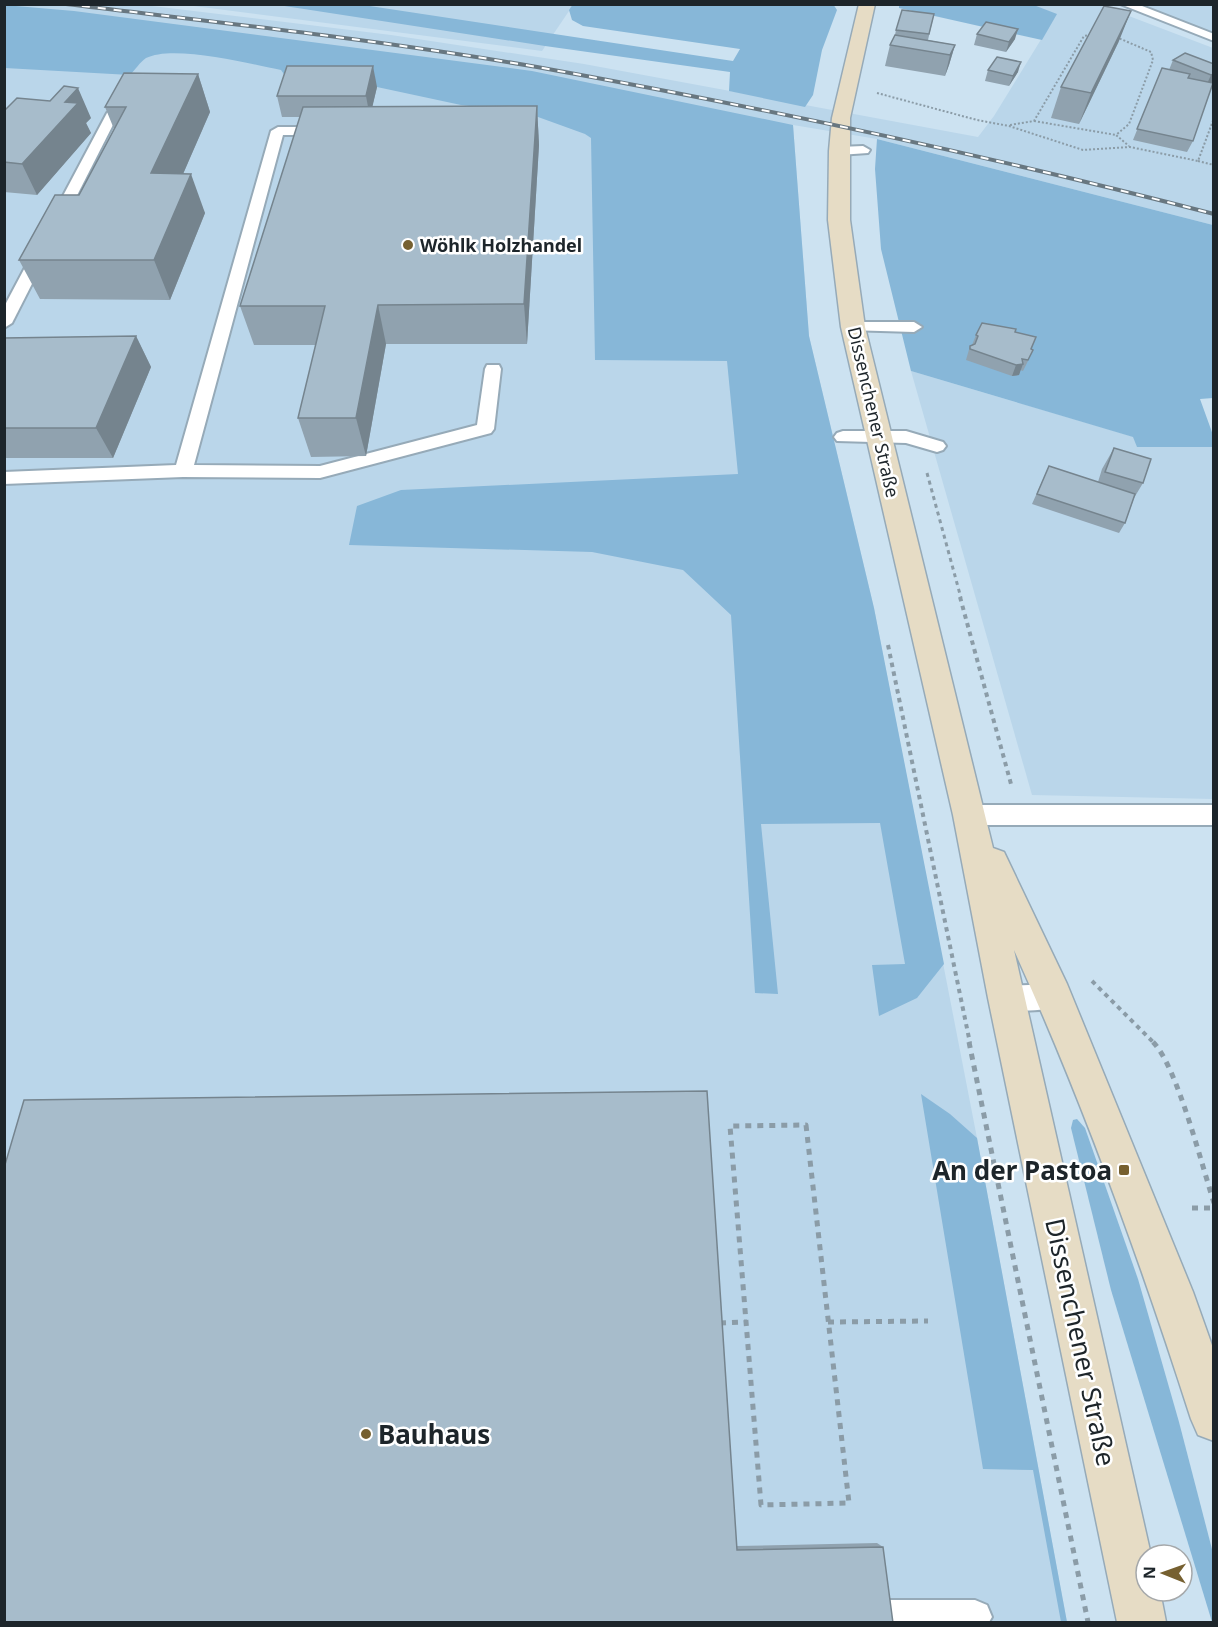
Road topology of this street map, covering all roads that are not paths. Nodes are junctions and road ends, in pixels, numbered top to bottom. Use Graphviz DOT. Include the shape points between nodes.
graph roads {
  1 [pos="867,4"];
  2 [pos="1125,4"];
  3 [pos="1214,38"];
  4 [pos="113,113"];
  5 [pos="338,132"];
  6 [pos="4,323"];
  7 [pos="853,327"];
  8 [pos="914,327"];
  9 [pos="493,369"];
  10 [pos="843,437"];
  11 [pos="880,437"];
  12 [pos="937,446"];
  13 [pos="183,471"];
  14 [pos="4,478"];
  15 [pos="1214,814"];
  16 [pos="970,815"];
  17 [pos="1054,996"];
  18 [pos="1006,998"];
  19 [pos="1214,1419"];
  20 [pos="887,1617"];
  21 [pos="975,1617"];
  22 [pos="1142,1623"];
  1 -- 7 [label="main road, Dissenchener Straße" via="841,118 851,151 839,220"];
  2 -- 3 [label="lane"];
  4 -- 6 [label="lane"];
  5 -- 13 [label="lane" via="279,131"];
  7 -- 8 [label="lane"];
  7 -- 11 [label="main road, Dissenchener Straße"];
  9 -- 13 [label="lane" via="485,429 320,472"];
  10 -- 11 [label="lane"];
  11 -- 12 [label="lane" via="906,437"];
  11 -- 16 [label="main road, Dissenchener Straße"];
  13 -- 14 [label="lane"];
  15 -- 16 [label="lane"];
  16 -- 17 [label="main road, Dissenchener Straße"];
  16 -- 18 [label="main road, Dissenchener Straße"];
  17 -- 18 [label="lane"];
  17 -- 19 [label="main road, Dissenchener Straße" via="1172,1292"];
  18 -- 22 [label="main road, Dissenchener Straße"];
  20 -- 21 [label="lane"];
}
